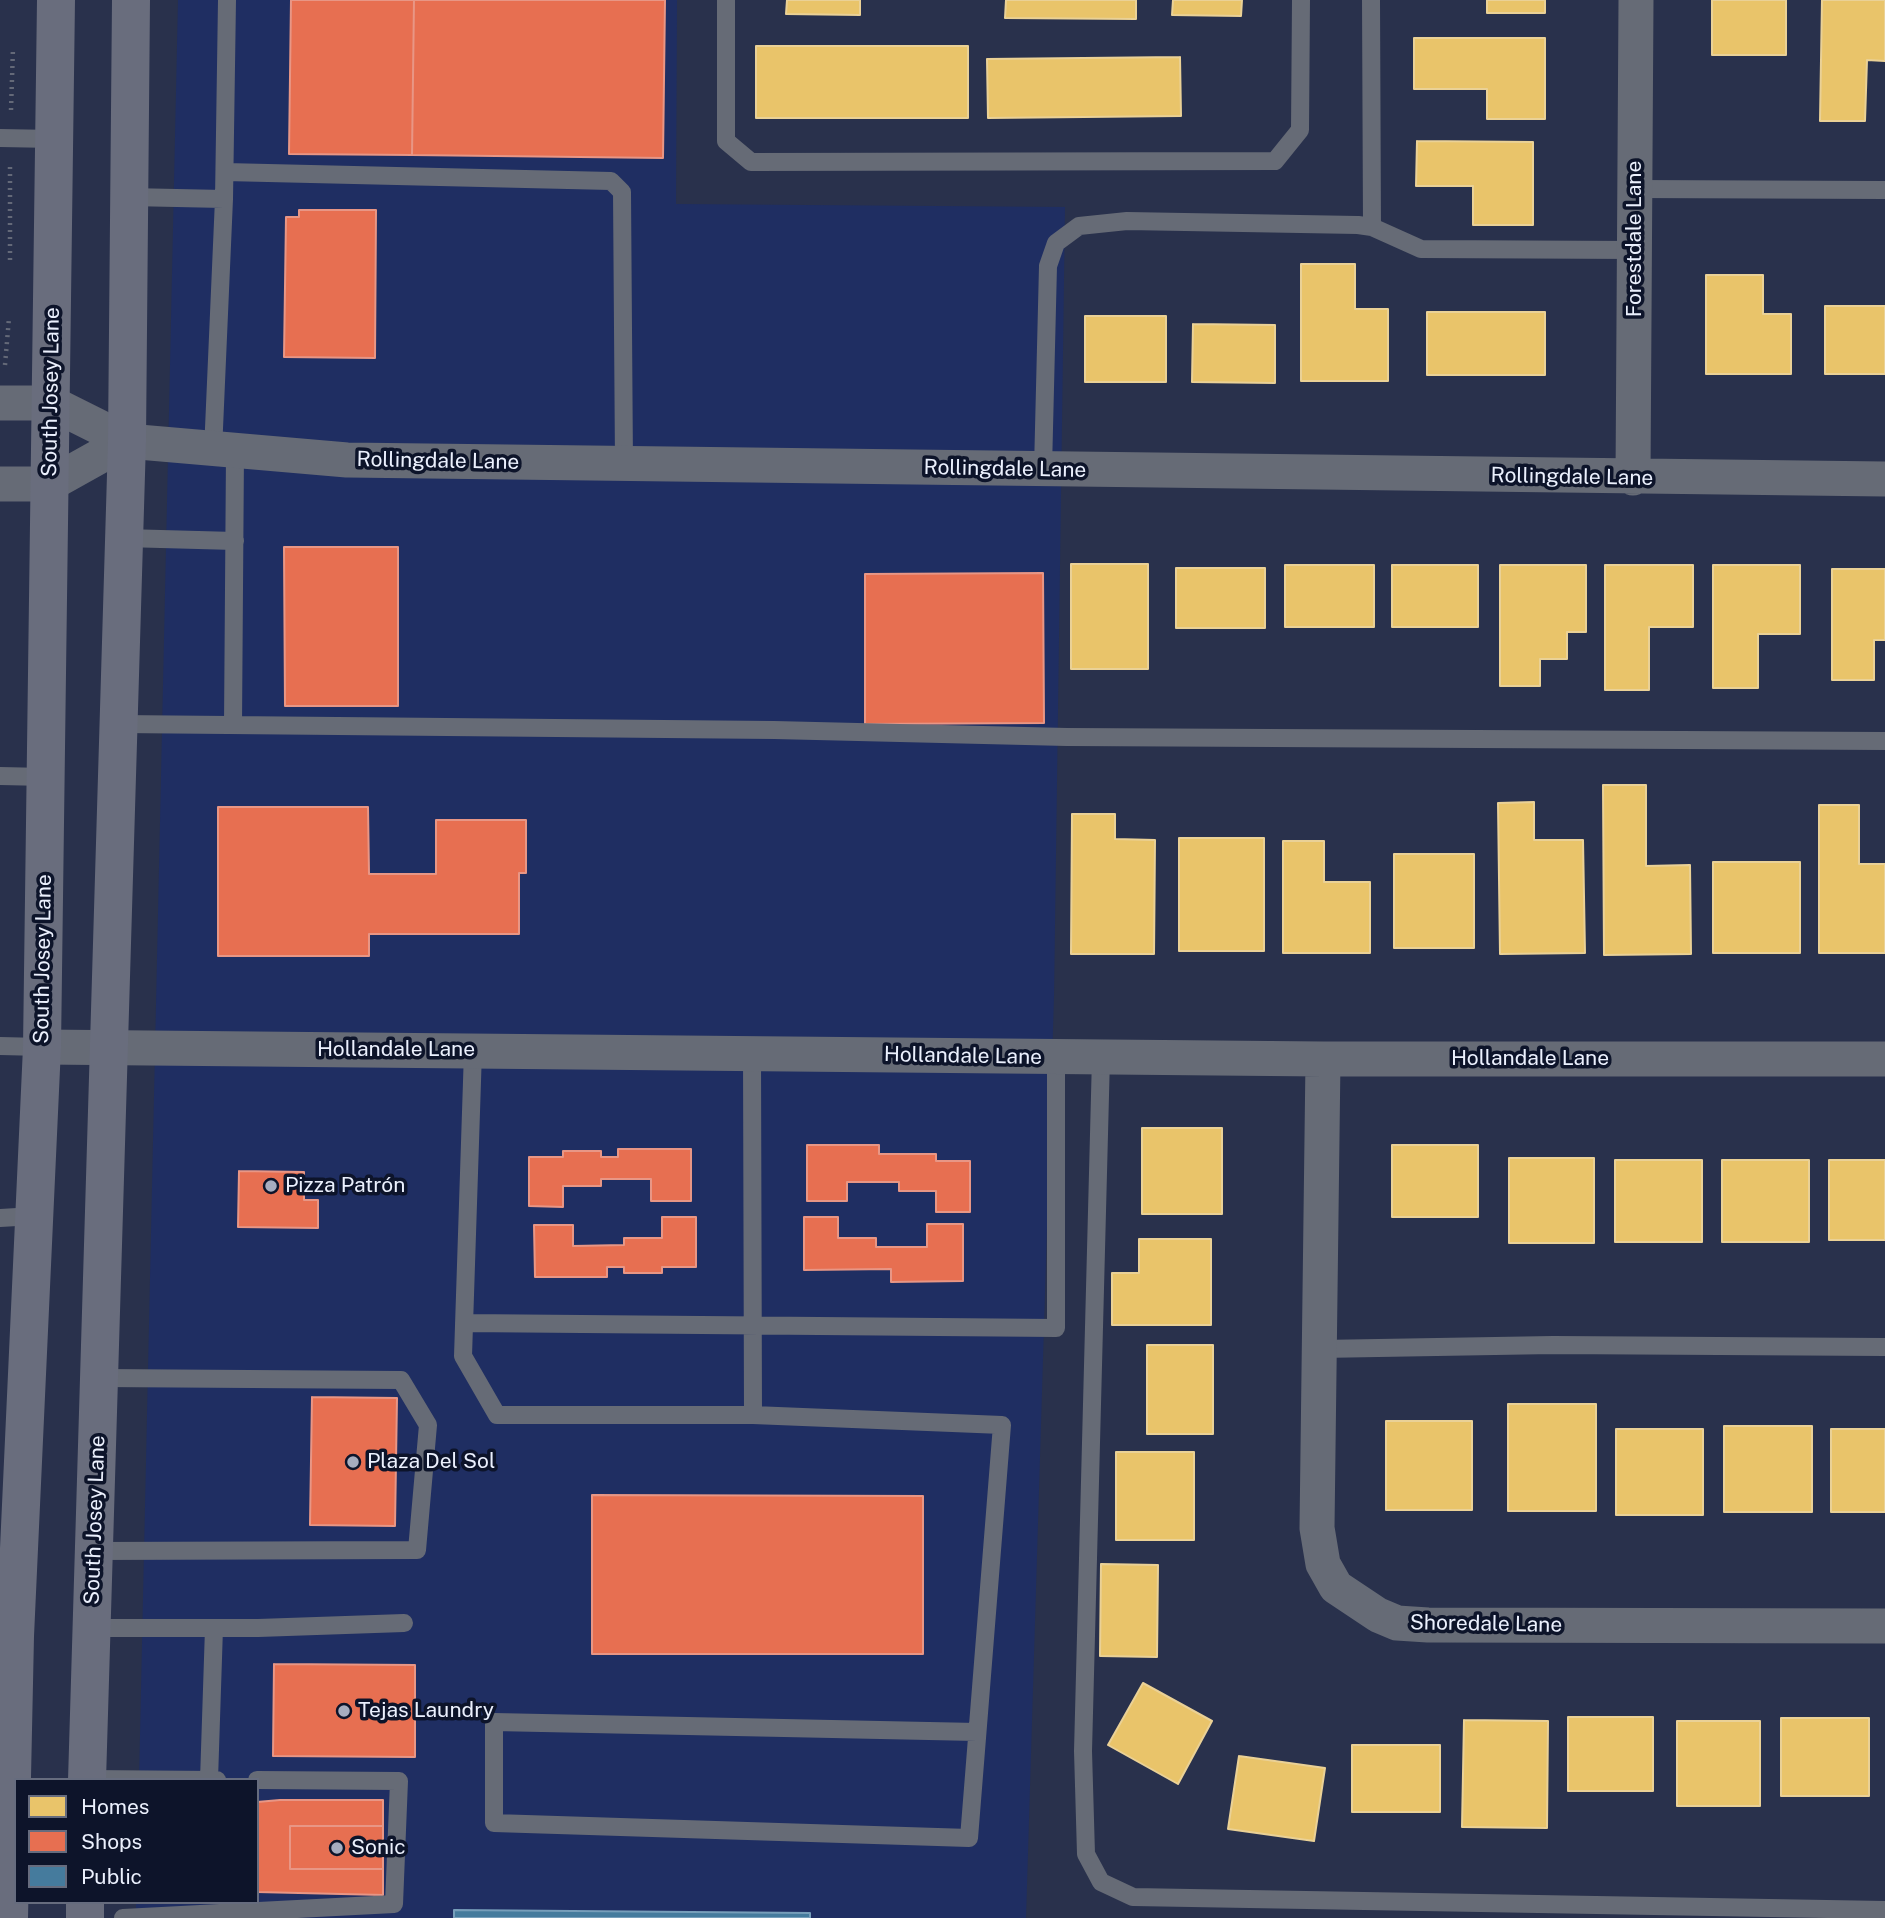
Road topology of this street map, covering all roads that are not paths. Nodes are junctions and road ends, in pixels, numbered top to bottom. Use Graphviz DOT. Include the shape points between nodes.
graph roads {
  1 [pos="56,0"];
  2 [pos="131,0"];
  3 [pos="227,0"];
  4 [pos="726,0"];
  5 [pos="1301,0"];
  6 [pos="1371,0"];
  7 [pos="1636,0"];
  8 [pos="5,138"];
  9 [pos="54,139"];
  10 [pos="225,172"];
  11 [pos="1635,189"];
  12 [pos="1885,190"];
  13 [pos="130,197"];
  14 [pos="224,199"];
  15 [pos="1372,227"];
  16 [pos="1635,250"];
  17 [pos="2,388"];
  18 [pos="51,403"];
  19 [pos="127,441"];
  20 [pos="224,451"];
  21 [pos="624,464"];
  22 [pos="1043,470"];
  23 [pos="1633,478"];
  24 [pos="1885,479"];
  25 [pos="0,484"];
  26 [pos="50,484"];
  27 [pos="124,538"];
  28 [pos="234,541"];
  29 [pos="119,724"];
  30 [pos="233,725"];
  31 [pos="1885,741"];
  32 [pos="0,775"];
  33 [pos="46,777"];
  34 [pos="0,1046"];
  35 [pos="42,1047"];
  36 [pos="110,1047"];
  37 [pos="473,1051"];
  38 [pos="752,1054"];
  39 [pos="1056,1056"];
  40 [pos="1101,1057"];
  41 [pos="1324,1059"];
  42 [pos="1885,1059"];
  43 [pos="17,1217"];
  44 [pos="464,1323"];
  45 [pos="752,1324"];
  46 [pos="1885,1347"];
  47 [pos="1320,1349"];
  48 [pos="100,1378"];
  49 [pos="753,1415"];
  50 [pos="11,1492"];
  51 [pos="94,1551"];
  52 [pos="404,1623"];
  53 [pos="1885,1626"];
  54 [pos="91,1628"];
  55 [pos="214,1628"];
  56 [pos="7,1681"];
  57 [pos="978,1732"];
  58 [pos="87,1778"];
  59 [pos="209,1778"];
  60 [pos="259,1780"];
  61 [pos="5,1874"];
  62 [pos="162,1909"];
  63 [pos="1885,1910"];
  64 [pos="9,1918"];
  65 [pos="123,1918"];
  1 -- 9 [label="main road, South Josey Lane"];
  2 -- 13 [label="main road, South Josey Lane"];
  3 -- 10 [label="lane"];
  4 -- 5 [label="lane" via="726,141 751,162 1275,161 1300,130"];
  6 -- 15 [label="lane"];
  7 -- 11 [label="street, Forestdale Lane"];
  8 -- 9 [label="lane"];
  9 -- 18 [label="main road, South Josey Lane"];
  10 -- 14 [label="lane"];
  10 -- 21 [label="lane" via="611,181 622,192"];
  11 -- 12 [label="lane"];
  11 -- 16 [label="street, Forestdale Lane"];
  13 -- 14 [label="lane"];
  13 -- 19 [label="main road, South Josey Lane"];
  14 -- 20 [label="lane"];
  15 -- 16 [label="lane" via="1421,249"];
  15 -- 22 [label="lane" via="1128,221 1079,226 1056,243 1048,266"];
  16 -- 23 [label="street, Forestdale Lane"];
  17 -- 18 [label="street"];
  18 -- 19 [label="street, Rollingdale Lane"];
  18 -- 26 [label="main road, South Josey Lane"];
  19 -- 20 [label="street, Rollingdale Lane"];
  19 -- 26 [label="street"];
  19 -- 27 [label="main road, South Josey Lane"];
  20 -- 21 [label="street, Rollingdale Lane" via="347,460"];
  20 -- 28 [label="lane"];
  21 -- 22 [label="street, Rollingdale Lane"];
  22 -- 23 [label="street, Rollingdale Lane"];
  23 -- 24 [label="street, Rollingdale Lane"];
  25 -- 26 [label="street"];
  26 -- 33 [label="main road, South Josey Lane"];
  27 -- 28 [label="lane"];
  27 -- 29 [label="main road, South Josey Lane"];
  28 -- 30 [label="lane"];
  29 -- 30 [label="lane"];
  29 -- 36 [label="main road, South Josey Lane"];
  30 -- 31 [label="lane" via="1081,737"];
  32 -- 33 [label="lane"];
  33 -- 35 [label="main road, South Josey Lane"];
  34 -- 35 [label="lane"];
  35 -- 36 [label="street, Hollandale Lane"];
  35 -- 43 [label="main road, South Josey Lane"];
  36 -- 37 [label="street, Hollandale Lane"];
  36 -- 48 [label="main road, South Josey Lane"];
  37 -- 38 [label="street, Hollandale Lane"];
  37 -- 44 [label="lane"];
  38 -- 39 [label="street, Hollandale Lane"];
  38 -- 45 [label="lane"];
  39 -- 40 [label="street, Hollandale Lane"];
  39 -- 45 [label="lane" via="1056,1328"];
  40 -- 41 [label="street, Hollandale Lane"];
  40 -- 63 [label="lane" via="1083,1751 1086,1854 1101,1882 1133,1897"];
  41 -- 42 [label="street, Hollandale Lane"];
  41 -- 47 [label="street, Shoredale Lane"];
  43 -- 50 [label="main road, South Josey Lane" via="19,1405"];
  44 -- 45 [label="lane"];
  44 -- 49 [label="lane" via="463,1356 497,1415"];
  45 -- 49 [label="lane"];
  46 -- 47 [label="lane"];
  47 -- 53 [label="street, Shoredale Lane" via="1317,1528 1323,1564 1336,1587 1378,1615 1397,1623 1428,1625"];
  48 -- 51 [label="main road, South Josey Lane"];
  48 -- 51 [label="lane" via="401,1380 428,1425 417,1550"];
  49 -- 57 [label="lane" via="1002,1425"];
  50 -- 56 [label="main road, South Josey Lane"];
  51 -- 54 [label="main road, South Josey Lane"];
  52 -- 55 [label="lane"];
  54 -- 55 [label="lane"];
  54 -- 58 [label="main road, South Josey Lane"];
  55 -- 59 [label="lane"];
  56 -- 61 [label="main road, South Josey Lane"];
  57 -- 57 [label="lane" via="969,1838 494,1823 494,1722"];
  60 -- 62 [label="lane" via="399,1781 394,1904"];
  61 -- 64 [label="main road, South Josey Lane"];
  62 -- 65 [label="lane"];
}
